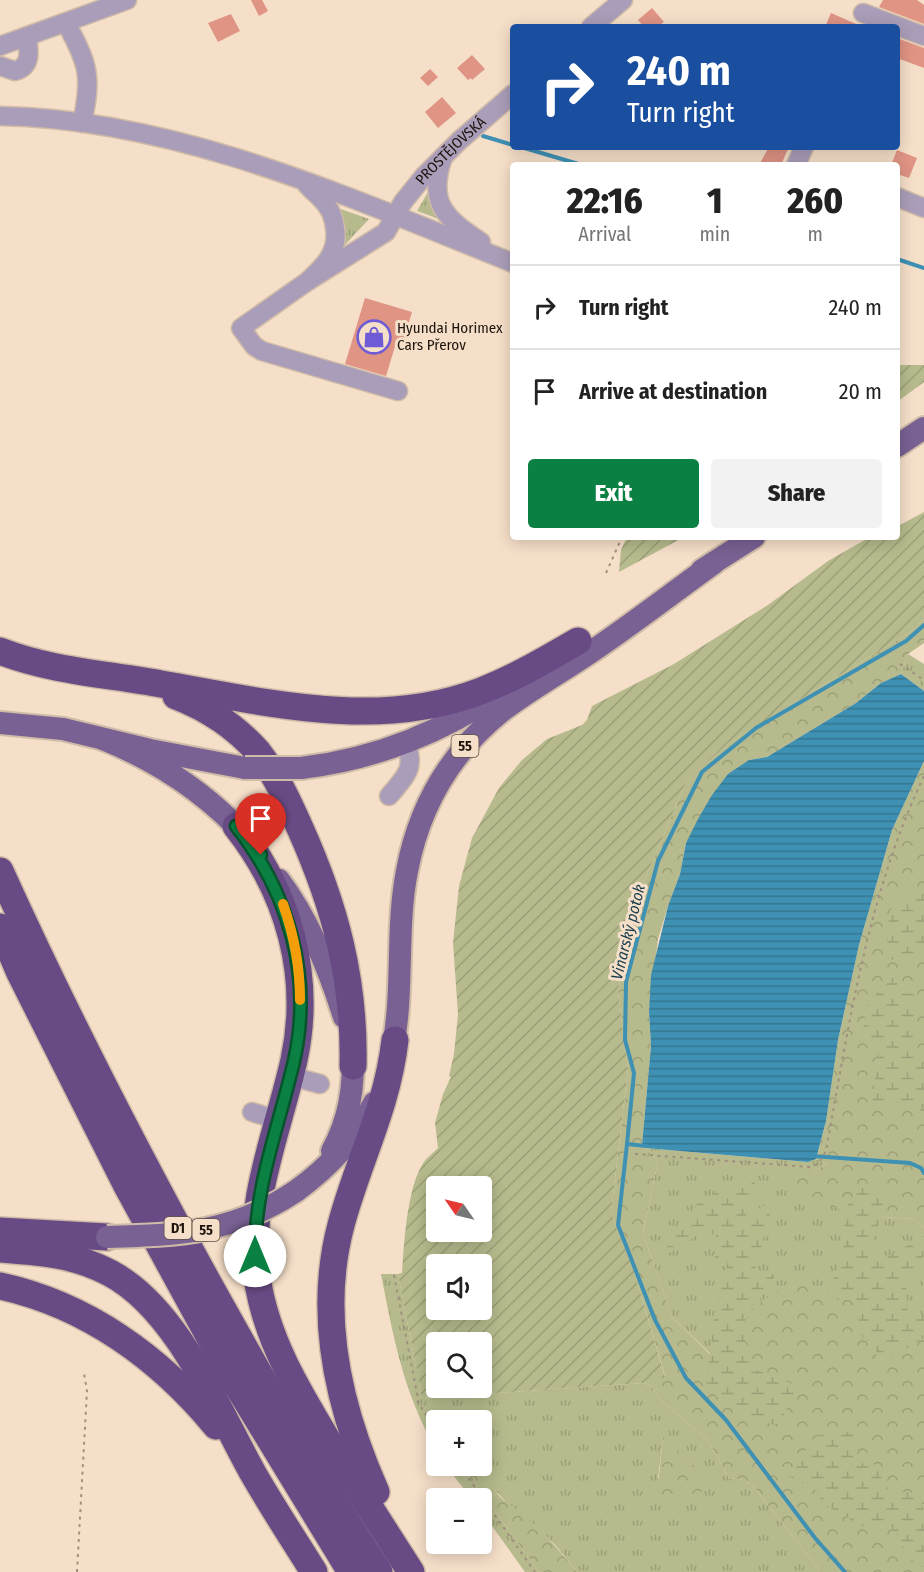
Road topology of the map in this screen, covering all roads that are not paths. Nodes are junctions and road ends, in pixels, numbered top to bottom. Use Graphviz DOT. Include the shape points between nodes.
graph roads {
  1 [pos="127,0"];
  2 [pos="623,0"];
  3 [pos="864,13"];
  4 [pos="66,23"];
  5 [pos="595,24"];
  6 [pos="893,24"];
  7 [pos="900,27"];
  8 [pos="924,36"];
  9 [pos="27,37"];
  10 [pos="0,46"];
  11 [pos="0,66"];
  12 [pos="510,97"];
  13 [pos="0,116"];
  14 [pos="82,123"];
  15 [pos="444,155"];
  16 [pos="303,182"];
  17 [pos="900,198"];
  18 [pos="924,208"];
  19 [pos="394,215"];
  20 [pos="510,261"];
  21 [pos="510,262"];
  22 [pos="308,281"];
  23 [pos="398,391"];
  24 [pos="924,429"];
  25 [pos="900,444"];
  26 [pos="749,540"];
  27 [pos="714,563"];
  28 [pos="578,641"];
  29 [pos="0,651"];
  30 [pos="100,675"];
  31 [pos="0,723"];
  32 [pos="103,739"];
  33 [pos="406,743"];
  34 [pos="389,796"];
  35 [pos="236,826"];
  36 [pos="0,871"];
  37 [pos="0,927"];
  38 [pos="395,1041"];
  39 [pos="353,1066"];
  40 [pos="290,1076"];
  41 [pos="320,1084"];
  42 [pos="252,1112"];
  43 [pos="278,1120"];
  44 [pos="296,1191"];
  45 [pos="0,1231"];
  46 [pos="107,1237"];
  47 [pos="0,1247"];
  48 [pos="0,1286"];
  49 [pos="254,1474"];
  50 [pos="314,1572"];
  51 [pos="351,1572"];
  52 [pos="379,1572"];
  53 [pos="412,1572"];
  1 -- 4 [label="street"];
  2 -- 5 [label="street"];
  3 -- 6 [label="street"];
  4 -- 9 [label="street"];
  4 -- 14 [label="street" via="88,73"];
  7 -- 8 [label="street"];
  9 -- 10 [label="street"];
  9 -- 11 [label="street" via="29,57 24,66 15,71"];
  12 -- 15 [label="street, PROSTĚJOVSKÁ"];
  13 -- 14 [label="street"];
  14 -- 16 [label="street" via="178,142"];
  15 -- 19 [label="street, PROSTĚJOVSKÁ"];
  15 -- 20 [label="street" via="437,182 446,213 461,228"];
  16 -- 19 [label="street"];
  16 -- 22 [label="street" via="328,206 337,239 333,254"];
  17 -- 18 [label="street"];
  19 -- 21 [label="street"];
  19 -- 22 [label="street, PROSTĚJOVSKÁ" via="386,232"];
  22 -- 23 [label="street" via="241,328 254,346"];
  24 -- 25 [label="main road"];
  26 -- 27 [label="main road, 55"];
  27 -- 28 [label="main road, 55"];
  27 -- 38 [label="main road, 55" via="504,710 479,731 448,769 422,819 406,873"];
  28 -- 30 [label="highway" via="481,691 440,704 393,710 294,707"];
  28 -- 33 [label="main road, 55" via="471,712"];
  29 -- 30 [label="highway"];
  30 -- 39 [label="highway" via="165,692 203,708 237,731 269,767 306,842 339,934 351,999"];
  31 -- 32 [label="main road, 55" via="42,726"];
  32 -- 33 [label="main road, 55, bridge" via="245,768 301,768 351,760"];
  32 -- 35 [label="main road, 55" via="177,775"];
  33 -- 34 [label="street" via="411,765"];
  35 -- 39 [label="main road, 55" via="282,884 312,935 345,1020"];
  35 -- 40 [label="highway" via="278,892 294,941 300,1007"];
  36 -- 52 [label="highway, D1" via="42,965 148,1174 248,1355"];
  37 -- 51 [label="highway, D1" via="126,1184 226,1369"];
  38 -- 44 [label="main road, 55" via="386,1076 362,1125 342,1151"];
  38 -- 53 [label="highway" via="381,1110 337,1241 331,1310 335,1360 352,1432"];
  39 -- 44 [label="main road, 55" via="347,1112 338,1139 318,1170"];
  40 -- 41 [label="street"];
  40 -- 43 [label="highway"];
  42 -- 43 [label="street"];
  43 -- 53 [label="highway" via="256,1215 255,1256 264,1309 296,1387"];
  44 -- 46 [label="main road, 55, bridge" via="263,1211 229,1224 173,1234"];
  45 -- 46 [label="highway"];
  46 -- 47 [label="main road, 55"];
  47 -- 49 [label="highway" via="57,1254 87,1263 137,1291 184,1348"];
  48 -- 49 [label="highway" via="77,1313 140,1351 193,1399"];
  49 -- 50 [label="highway"];
}
